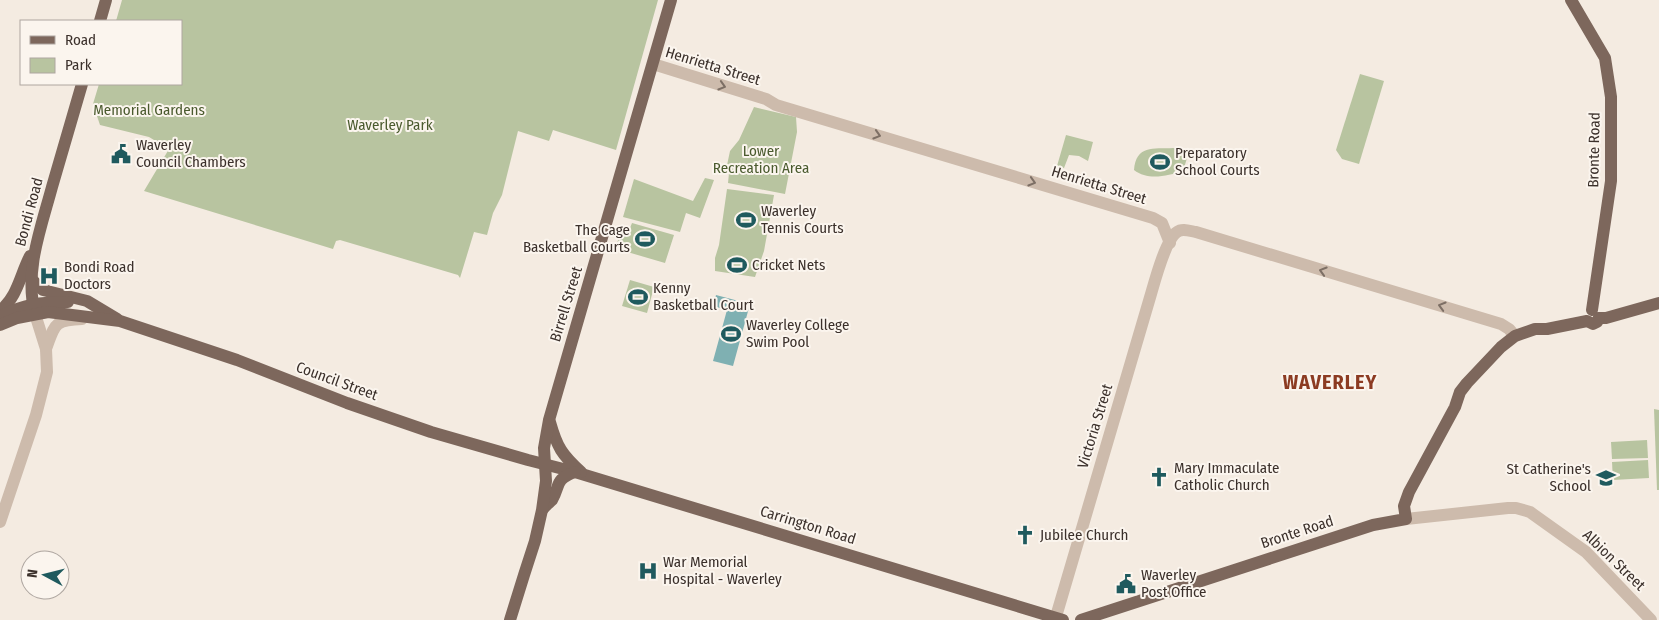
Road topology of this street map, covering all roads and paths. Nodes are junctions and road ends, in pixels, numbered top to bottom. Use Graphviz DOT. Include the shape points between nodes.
graph roads {
  1 [pos="106,0"];
  2 [pos="671,0"];
  3 [pos="1571,0"];
  4 [pos="100,20"];
  5 [pos="653,64"];
  6 [pos="82,85"];
  7 [pos="37,242"];
  8 [pos="1170,243"];
  9 [pos="31,279"];
  10 [pos="1659,303"];
  11 [pos="32,308"];
  12 [pos="0,311"];
  13 [pos="94,312"];
  14 [pos="1593,316"];
  15 [pos="0,317"];
  16 [pos="0,325"];
  17 [pos="1547,329"];
  18 [pos="1514,336"];
  19 [pos="46,349"];
  20 [pos="1455,407"];
  21 [pos="549,420"];
  22 [pos="544,464"];
  23 [pos="579,473"];
  24 [pos="542,510"];
  25 [pos="1406,519"];
  26 [pos="0,522"];
  27 [pos="1119,607"];
  28 [pos="1058,619"];
  29 [pos="510,620"];
  30 [pos="1081,620"];
  31 [pos="1115,620"];
  32 [pos="1651,620"];
  1 -- 4 [label="main road"];
  2 -- 5 [label="main road, Birrell Street"];
  3 -- 14 [label="main road, Bronte Road" via="1605,58 1611,97 1611,181"];
  5 -- 8 [label="street, Henrietta Street, one-way" via="766,99 776,105 1153,218 1162,223"];
  5 -- 21 [label="main road, Birrell Street"];
  6 -- 7 [label="main road, Bondi Road"];
  7 -- 9 [label="main road, Bondi Road"];
  7 -- 12 [label="main road" via="18,288"];
  18 -- 8 [label="street, one-way" via="1501,324 1196,232 1177,231"];
  8 -- 28 [label="street, Victoria Street" via="1163,254 1151,294"];
  9 -- 11 [label="main road, Bondi Road"];
  9 -- 13 [label="main road" via="43,290 87,301"];
  10 -- 14 [label="main road" via="1606,318"];
  11 -- 13 [label="main road, Council Street" via="52,302 70,302"];
  11 -- 15 [label="main road" via="15,309"];
  11 -- 16 [label="main road"];
  11 -- 19 [label="street"];
  13 -- 19 [label="street" via="57,323"];
  13 -- 22 [label="main road, Council Street" via="237,360 398,421"];
  14 -- 17 [label="main road"];
  17 -- 18 [label="main road"];
  17 -- 20 [label="main road" via="1503,355"];
  18 -- 20 [label="main road" via="1464,387"];
  19 -- 26 [label="street" via="47,372 43,393"];
  20 -- 25 [label="main road" via="1409,492 1404,506"];
  21 -- 22 [label="main road, Birrell Street"];
  21 -- 23 [label="main road" via="555,442"];
  22 -- 23 [label="main road, Carrington Road"];
  22 -- 24 [label="main road, Birrell Street" via="546,481"];
  23 -- 24 [label="main road" via="562,478"];
  23 -- 28 [label="main road, Carrington Road"];
  24 -- 29 [label="main road, Birrell Street"];
  25 -- 27 [label="main road, Bronte Road" via="1373,525"];
  25 -- 32 [label="street, Albion Street" via="1508,508 1530,512 1586,552"];
  27 -- 30 [label="main road, Bronte Road"];
  27 -- 31 [label="main road"];
}
